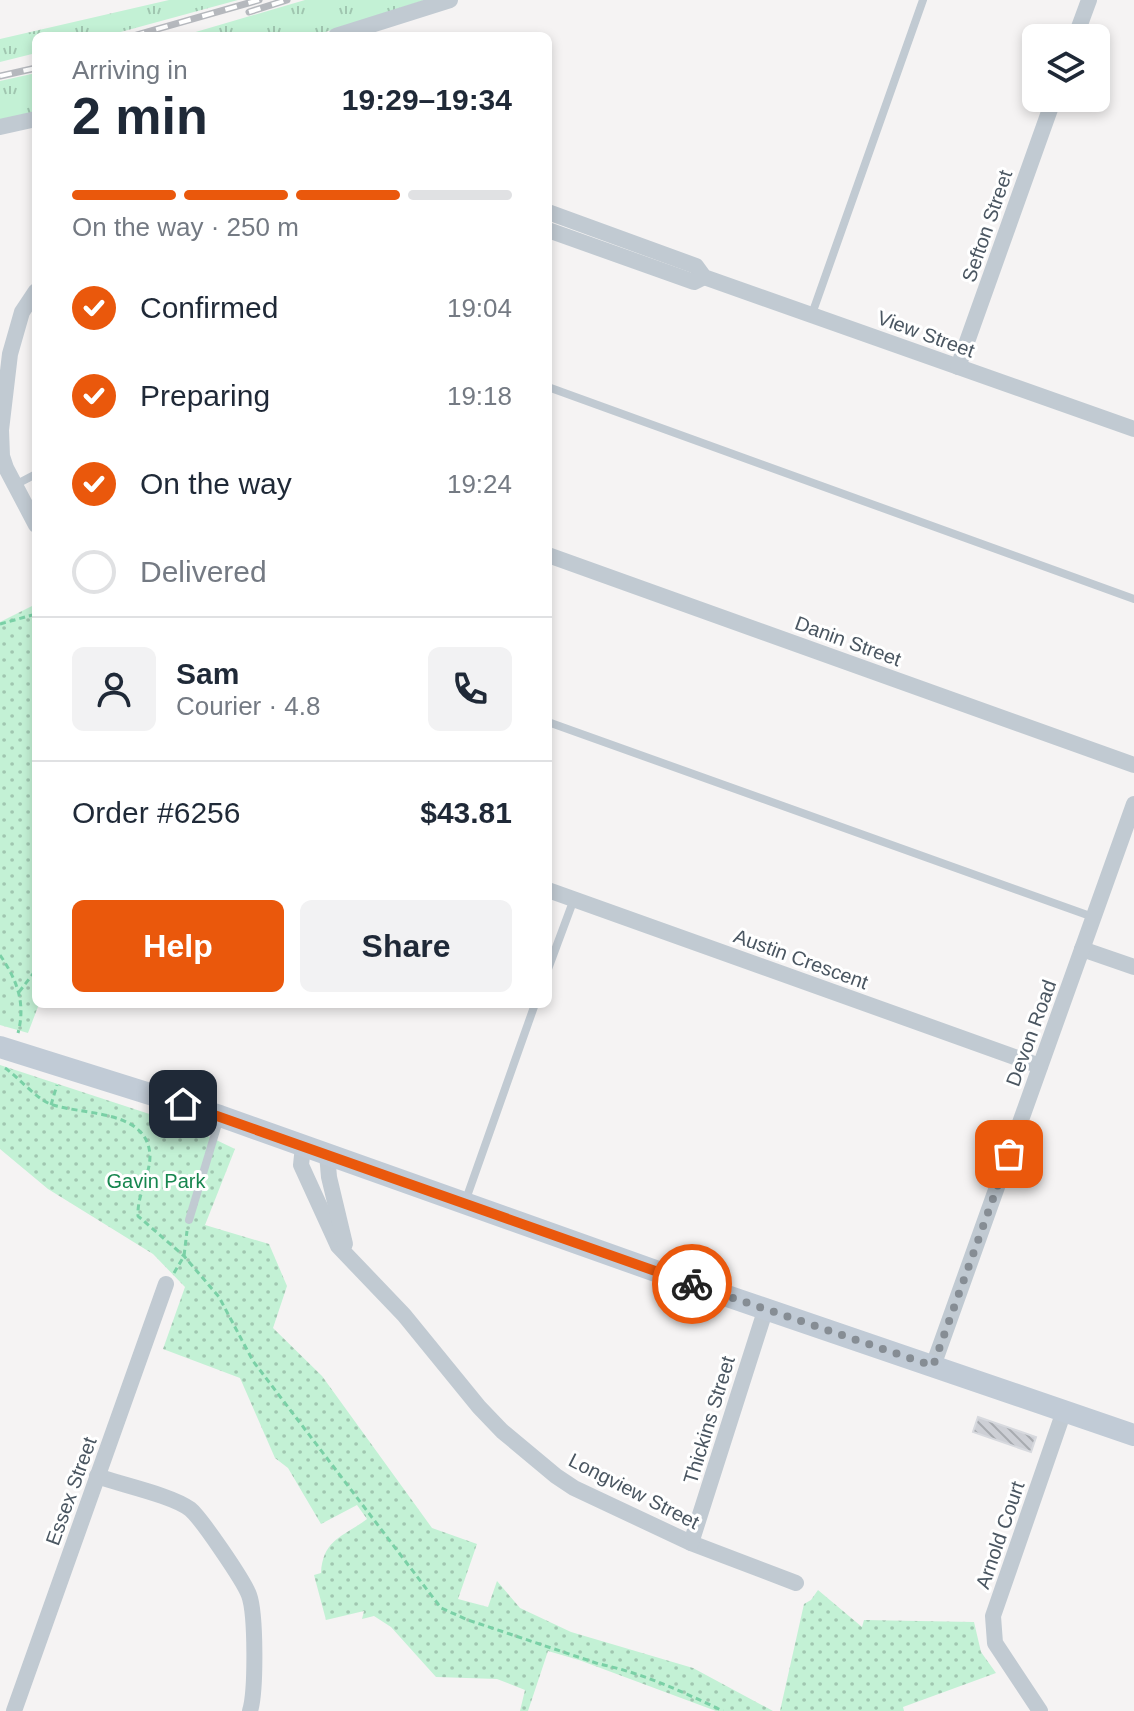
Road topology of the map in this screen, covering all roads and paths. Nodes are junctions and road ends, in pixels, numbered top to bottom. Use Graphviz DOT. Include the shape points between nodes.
graph roads {
  1 [pos="450,0"];
  2 [pos="923,0"];
  3 [pos="1089,0"];
  4 [pos="1080,24"];
  5 [pos="349,32"];
  6 [pos="1049,112"];
  7 [pos="32,120"];
  8 [pos="0,127"];
  9 [pos="552,213"];
  10 [pos="552,231"];
  11 [pos="704,277"];
  12 [pos="32,297"];
  13 [pos="812,314"];
  14 [pos="32,323"];
  15 [pos="17,334"];
  16 [pos="958,367"];
  17 [pos="552,388"];
  18 [pos="1134,429"];
  19 [pos="32,476"];
  20 [pos="15,485"];
  21 [pos="32,517"];
  22 [pos="552,556"];
  23 [pos="1134,599"];
  24 [pos="32,615"];
  25 [pos="0,624"];
  26 [pos="552,723"];
  27 [pos="1134,765"];
  28 [pos="1134,804"];
  29 [pos="552,891"];
  30 [pos="574,899"];
  31 [pos="1094,917"];
  32 [pos="1082,949"];
  33 [pos="0,955"];
  34 [pos="552,958"];
  35 [pos="1134,967"];
  36 [pos="32,975"];
  37 [pos="19,992"];
  38 [pos="534,1008"];
  39 [pos="4,1048"];
  40 [pos="1040,1066"];
  41 [pos="220,1116"];
  42 [pos="303,1146"];
  43 [pos="327,1154"];
  44 [pos="465,1203"];
  45 [pos="189,1220"];
  46 [pos="184,1256"];
  47 [pos="351,1256"];
  48 [pos="166,1284"];
  49 [pos="766,1308"];
  50 [pos="933,1366"];
  51 [pos="1064,1411"];
  52 [pos="1134,1435"];
  53 [pos="97,1476"];
  54 [pos="691,1543"];
  55 [pos="796,1583"];
  56 [pos="14,1711"];
  57 [pos="250,1711"];
  58 [pos="723,1711"];
  59 [pos="1040,1711"];
  1 -- 5 [label="street"];
  2 -- 13 [label="lane"];
  3 -- 4 [label="street"];
  6 -- 16 [label="street, Sefton Street"];
  7 -- 8 [label="street"];
  9 -- 11 [label="street, View Street" via="696,266"];
  10 -- 11 [label="street, View Street" via="694,282"];
  11 -- 13 [label="street, View Street"];
  12 -- 15 [label="street"];
  13 -- 16 [label="street, View Street"];
  14 -- 15 [label="street"];
  15 -- 20 [label="street" via="1,430 2,456"];
  16 -- 18 [label="street, View Street"];
  17 -- 23 [label="lane"];
  19 -- 20 [label="lane"];
  20 -- 21 [label="street"];
  22 -- 27 [label="street, Danin Street"];
  24 -- 25 [label="path"];
  26 -- 31 [label="lane"];
  28 -- 31 [label="street, Devon Road"];
  29 -- 30 [label="street, Austin Crescent"];
  30 -- 34 [label="lane"];
  30 -- 40 [label="street, Austin Crescent"];
  31 -- 32 [label="street, Devon Road"];
  32 -- 35 [label="street"];
  32 -- 40 [label="street, Devon Road"];
  33 -- 37 [label="path"];
  36 -- 37 [label="path"];
  37 -- 39 [label="path" via="20,1025"];
  38 -- 44 [label="lane"];
  39 -- 41 [label="street"];
  39 -- 46 [label="path" via="3,1065 39,1099 116,1116 143,1137 150,1155 138,1216"];
  40 -- 50 [label="street, Devon Road"];
  41 -- 42 [label="street"];
  41 -- 45 [label="lane"];
  42 -- 43 [label="street"];
  42 -- 47 [label="street, Longview Street" via="301,1165 332,1237"];
  43 -- 44 [label="street"];
  43 -- 47 [label="street, Longview Street" via="340,1229"];
  44 -- 49 [label="street"];
  45 -- 46 [label="path"];
  46 -- 48 [label="path"];
  46 -- 58 [label="path" via="219,1297 253,1361 441,1608 621,1669"];
  47 -- 54 [label="street, Longview Street" via="479,1407 524,1449 574,1488"];
  48 -- 53 [label="street, Essex Street"];
  49 -- 50 [label="street"];
  49 -- 54 [label="street, Thickins Street"];
  50 -- 51 [label="street"];
  51 -- 52 [label="street"];
  51 -- 59 [label="street, Arnold Court" via="993,1616 995,1643"];
  53 -- 56 [label="street, Essex Street"];
  53 -- 57 [label="street" via="188,1508 247,1589 252,1608"];
  54 -- 55 [label="street, Longview Street"];
}
